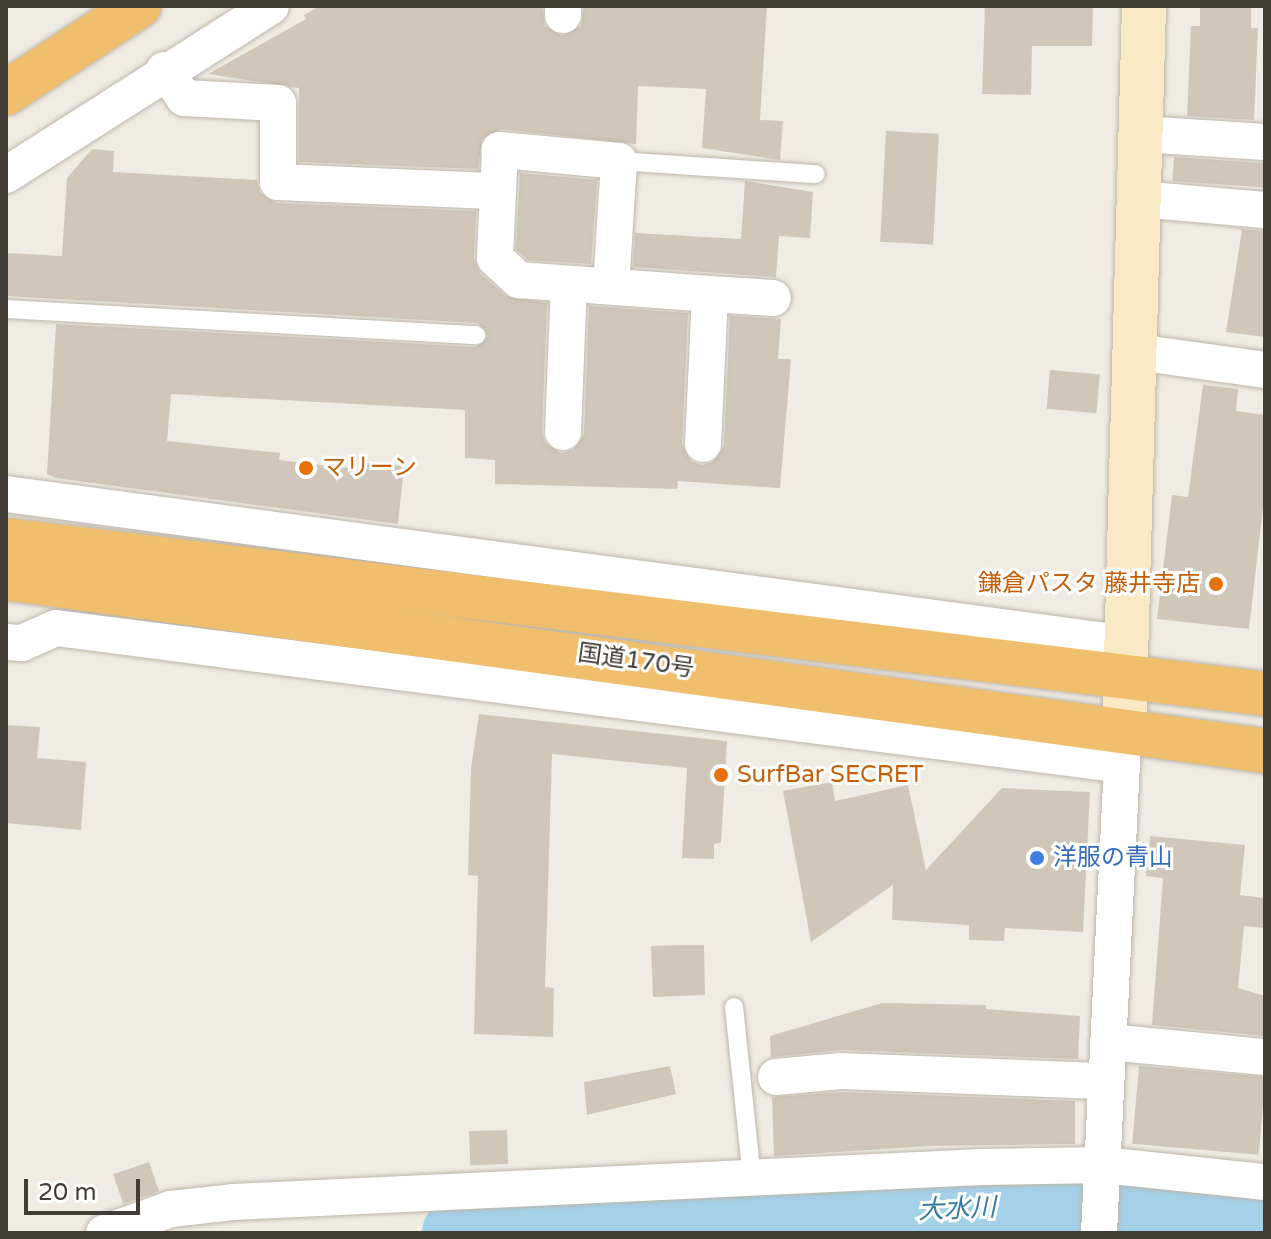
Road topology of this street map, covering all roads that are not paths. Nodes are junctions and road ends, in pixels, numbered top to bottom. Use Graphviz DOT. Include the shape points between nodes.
graph roads {
  1 [pos="139,6"];
  2 [pos="271,6"];
  3 [pos="1144,6"];
  4 [pos="164,70"];
  5 [pos="6,93"];
  6 [pos="1141,134"];
  7 [pos="1265,142"];
  8 [pos="619,161"];
  9 [pos="816,174"];
  10 [pos="6,175"];
  11 [pos="497,191"];
  12 [pos="1139,199"];
  13 [pos="1265,210"];
  14 [pos="569,284"];
  15 [pos="611,286"];
  16 [pos="710,294"];
  17 [pos="773,298"];
  18 [pos="6,309"];
  19 [pos="476,335"];
  20 [pos="1136,352"];
  21 [pos="1265,370"];
  22 [pos="563,432"];
  23 [pos="703,444"];
  24 [pos="6,494"];
  25 [pos="6,540"];
  26 [pos="6,578"];
  27 [pos="535,628"];
  28 [pos="6,642"];
  29 [pos="1128,661"];
  30 [pos="1265,694"];
  31 [pos="1123,748"];
  32 [pos="1265,751"];
  33 [pos="734,1007"];
  34 [pos="1108,1042"];
  35 [pos="1265,1057"];
  36 [pos="776,1077"];
  37 [pos="1106,1081"];
  38 [pos="1102,1171"];
  39 [pos="752,1177"];
  40 [pos="1265,1182"];
  41 [pos="104,1233"];
  42 [pos="1099,1233"];
  1 -- 5 [label="highway"];
  2 -- 4 [label="street"];
  3 -- 6 [label="street"];
  4 -- 10 [label="street"];
  4 -- 11 [label="street" via="184,98 278,103 278,182"];
  6 -- 7 [label="street"];
  6 -- 12 [label="street"];
  8 -- 9 [label="lane"];
  8 -- 11 [label="street" via="500,150"];
  8 -- 15 [label="street"];
  11 -- 14 [label="street" via="495,258 519,280"];
  12 -- 13 [label="street"];
  12 -- 20 [label="street"];
  14 -- 15 [label="street"];
  14 -- 22 [label="street"];
  15 -- 16 [label="street"];
  16 -- 17 [label="street"];
  16 -- 23 [label="street"];
  18 -- 19 [label="lane"];
  20 -- 21 [label="street"];
  20 -- 29 [label="street"];
  24 -- 29 [label="street"];
  25 -- 27 [label="highway, 国道170号"];
  26 -- 27 [label="highway, 国道170号"];
  27 -- 29 [label="highway, 国道170号"];
  27 -- 31 [label="highway, 国道170号"];
  28 -- 31 [label="street" via="22,643 56,628"];
  29 -- 30 [label="highway, 国道170号"];
  29 -- 31 [label="street"];
  31 -- 32 [label="highway, 国道170号"];
  31 -- 34 [label="street"];
  33 -- 39 [label="lane"];
  34 -- 35 [label="street"];
  34 -- 37 [label="street"];
  36 -- 37 [label="street" via="841,1071"];
  37 -- 38 [label="street"];
  38 -- 39 [label="street"];
  38 -- 40 [label="street"];
  38 -- 42 [label="street"];
  39 -- 41 [label="street" via="233,1202 171,1209"];
}
